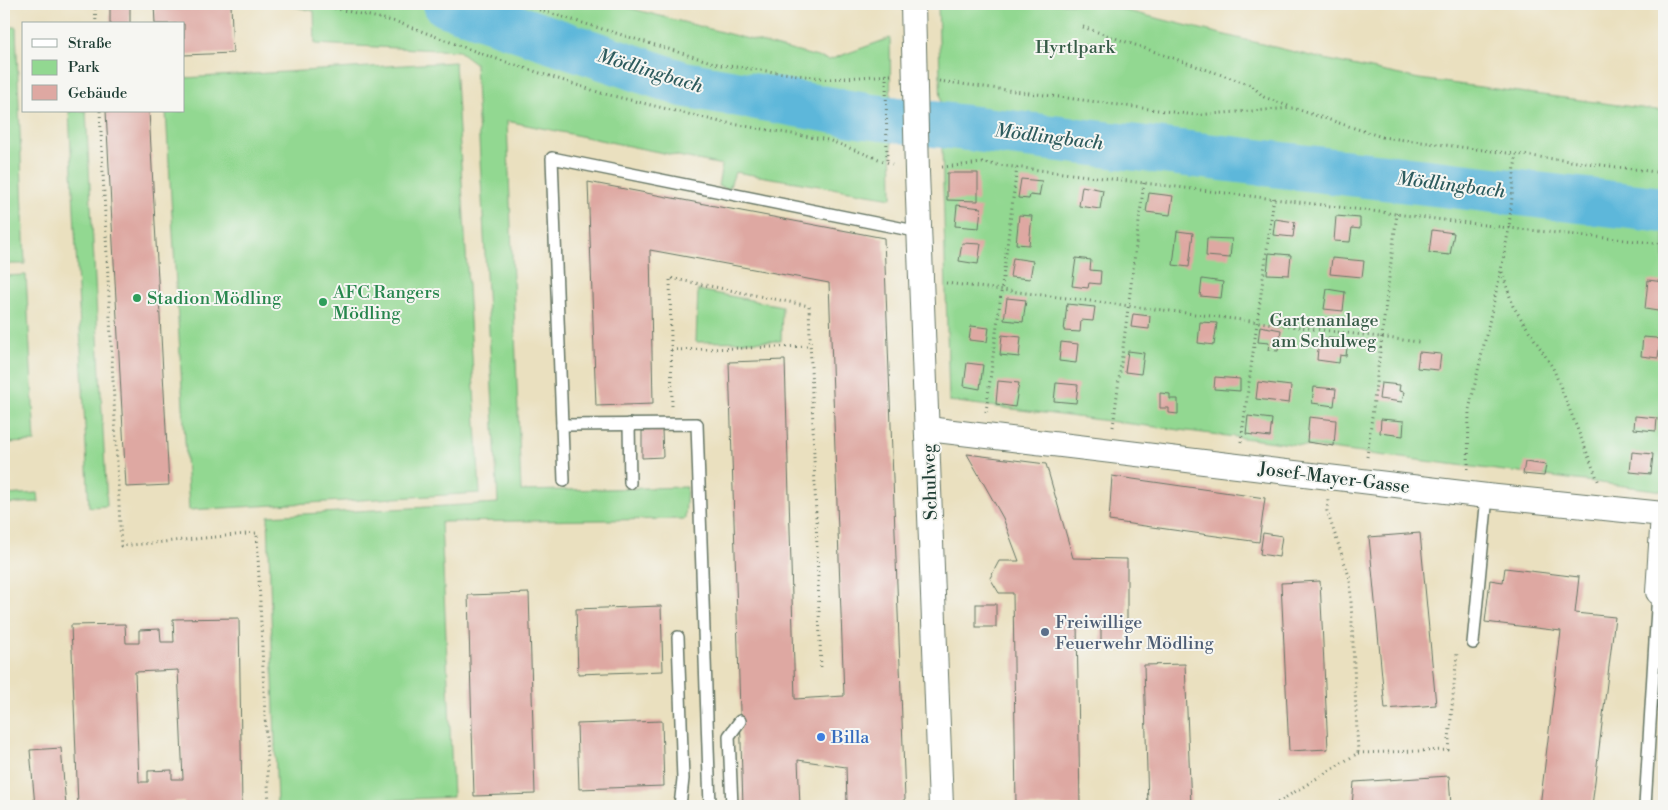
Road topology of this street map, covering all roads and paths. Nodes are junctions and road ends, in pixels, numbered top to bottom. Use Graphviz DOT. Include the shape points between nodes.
graph roads {
  1 [pos="95,4"];
  2 [pos="315,4"];
  3 [pos="520,4"];
  4 [pos="913,4"];
  5 [pos="96,22"];
  6 [pos="1082,27"];
  7 [pos="886,74"];
  8 [pos="916,83"];
  9 [pos="1293,108"];
  10 [pos="100,112"];
  11 [pos="1516,155"];
  12 [pos="917,165"];
  13 [pos="1017,167"];
  14 [pos="1664,173"];
  15 [pos="1144,182"];
  16 [pos="1274,197"];
  17 [pos="1398,213"];
  18 [pos="1509,228"];
  19 [pos="920,232"];
  20 [pos="1664,244"];
  21 [pos="1502,270"];
  22 [pos="922,280"];
  23 [pos="1002,290"];
  24 [pos="1129,306"];
  25 [pos="1256,322"];
  26 [pos="1382,337"];
  27 [pos="1419,342"];
  28 [pos="810,346"];
  29 [pos="671,350"];
  30 [pos="986,413"];
  31 [pos="630,424"];
  32 [pos="673,424"];
  33 [pos="562,425"];
  34 [pos="1113,428"];
  35 [pos="928,429"];
  36 [pos="1241,443"];
  37 [pos="1367,457"];
  38 [pos="1468,469"];
  39 [pos="1330,478"];
  40 [pos="564,481"];
  41 [pos="630,483"];
  42 [pos="1601,488"];
  43 [pos="1487,496"];
  44 [pos="1658,592"];
  45 [pos="678,637"];
  46 [pos="1473,642"];
  47 [pos="1457,652"];
  48 [pos="821,670"];
  49 [pos="740,721"];
  50 [pos="1358,753"];
  51 [pos="269,806"];
  52 [pos="680,806"];
  53 [pos="710,806"];
  54 [pos="732,806"];
  55 [pos="941,806"];
  56 [pos="1275,806"];
  57 [pos="1645,806"];
  1 -- 5 [label="path"];
  2 -- 7 [label="path" via="397,22 601,93 721,122 828,140 886,162"];
  3 -- 7 [label="path" via="721,65 829,79"];
  4 -- 8 [label="street"];
  6 -- 9 [label="path" via="1251,85 1264,97"];
  7 -- 8 [label="path"];
  8 -- 9 [label="path" via="1195,115"];
  8 -- 12 [label="street, Schulweg"];
  9 -- 11 [label="path" via="1382,137"];
  10 -- 51 [label="path" via="121,546 257,533"];
  11 -- 14 [label="path"];
  11 -- 18 [label="path"];
  12 -- 13 [label="path" via="982,163"];
  12 -- 19 [label="street, Schulweg"];
  13 -- 15 [label="path"];
  13 -- 23 [label="path"];
  15 -- 16 [label="path"];
  15 -- 24 [label="path"];
  16 -- 17 [label="path"];
  16 -- 25 [label="path"];
  17 -- 18 [label="path"];
  17 -- 26 [label="path"];
  18 -- 20 [label="path"];
  18 -- 21 [label="path"];
  19 -- 22 [label="street, Schulweg"];
  19 -- 33 [label="lane" via="552,158"];
  21 -- 38 [label="path" via="1469,410"];
  21 -- 42 [label="path" via="1513,306 1553,368"];
  22 -- 23 [label="path"];
  22 -- 35 [label="street, Schulweg"];
  23 -- 24 [label="path"];
  23 -- 30 [label="path"];
  24 -- 25 [label="path"];
  24 -- 34 [label="path"];
  25 -- 26 [label="path"];
  25 -- 36 [label="path"];
  26 -- 27 [label="path"];
  26 -- 37 [label="path"];
  28 -- 29 [label="path"];
  28 -- 29 [label="path" via="809,306 670,278"];
  28 -- 48 [label="path"];
  29 -- 32 [label="path"];
  31 -- 32 [label="lane"];
  31 -- 33 [label="lane"];
  31 -- 41 [label="lane"];
  32 -- 53 [label="lane" via="696,424"];
  33 -- 40 [label="lane"];
  35 -- 39 [label="street, Josef-Mayer-Gasse"];
  35 -- 55 [label="street, Schulweg"];
  39 -- 43 [label="street, Josef-Mayer-Gasse"];
  39 -- 50 [label="path" via="1327,511 1350,579"];
  43 -- 44 [label="street, Josef-Mayer-Gasse" via="1662,514"];
  43 -- 46 [label="lane"];
  44 -- 57 [label="lane"];
  45 -- 52 [label="lane" via="683,779"];
  47 -- 50 [label="path" via="1448,750"];
  49 -- 54 [label="lane" via="730,736"];
  50 -- 56 [label="path"];
}
